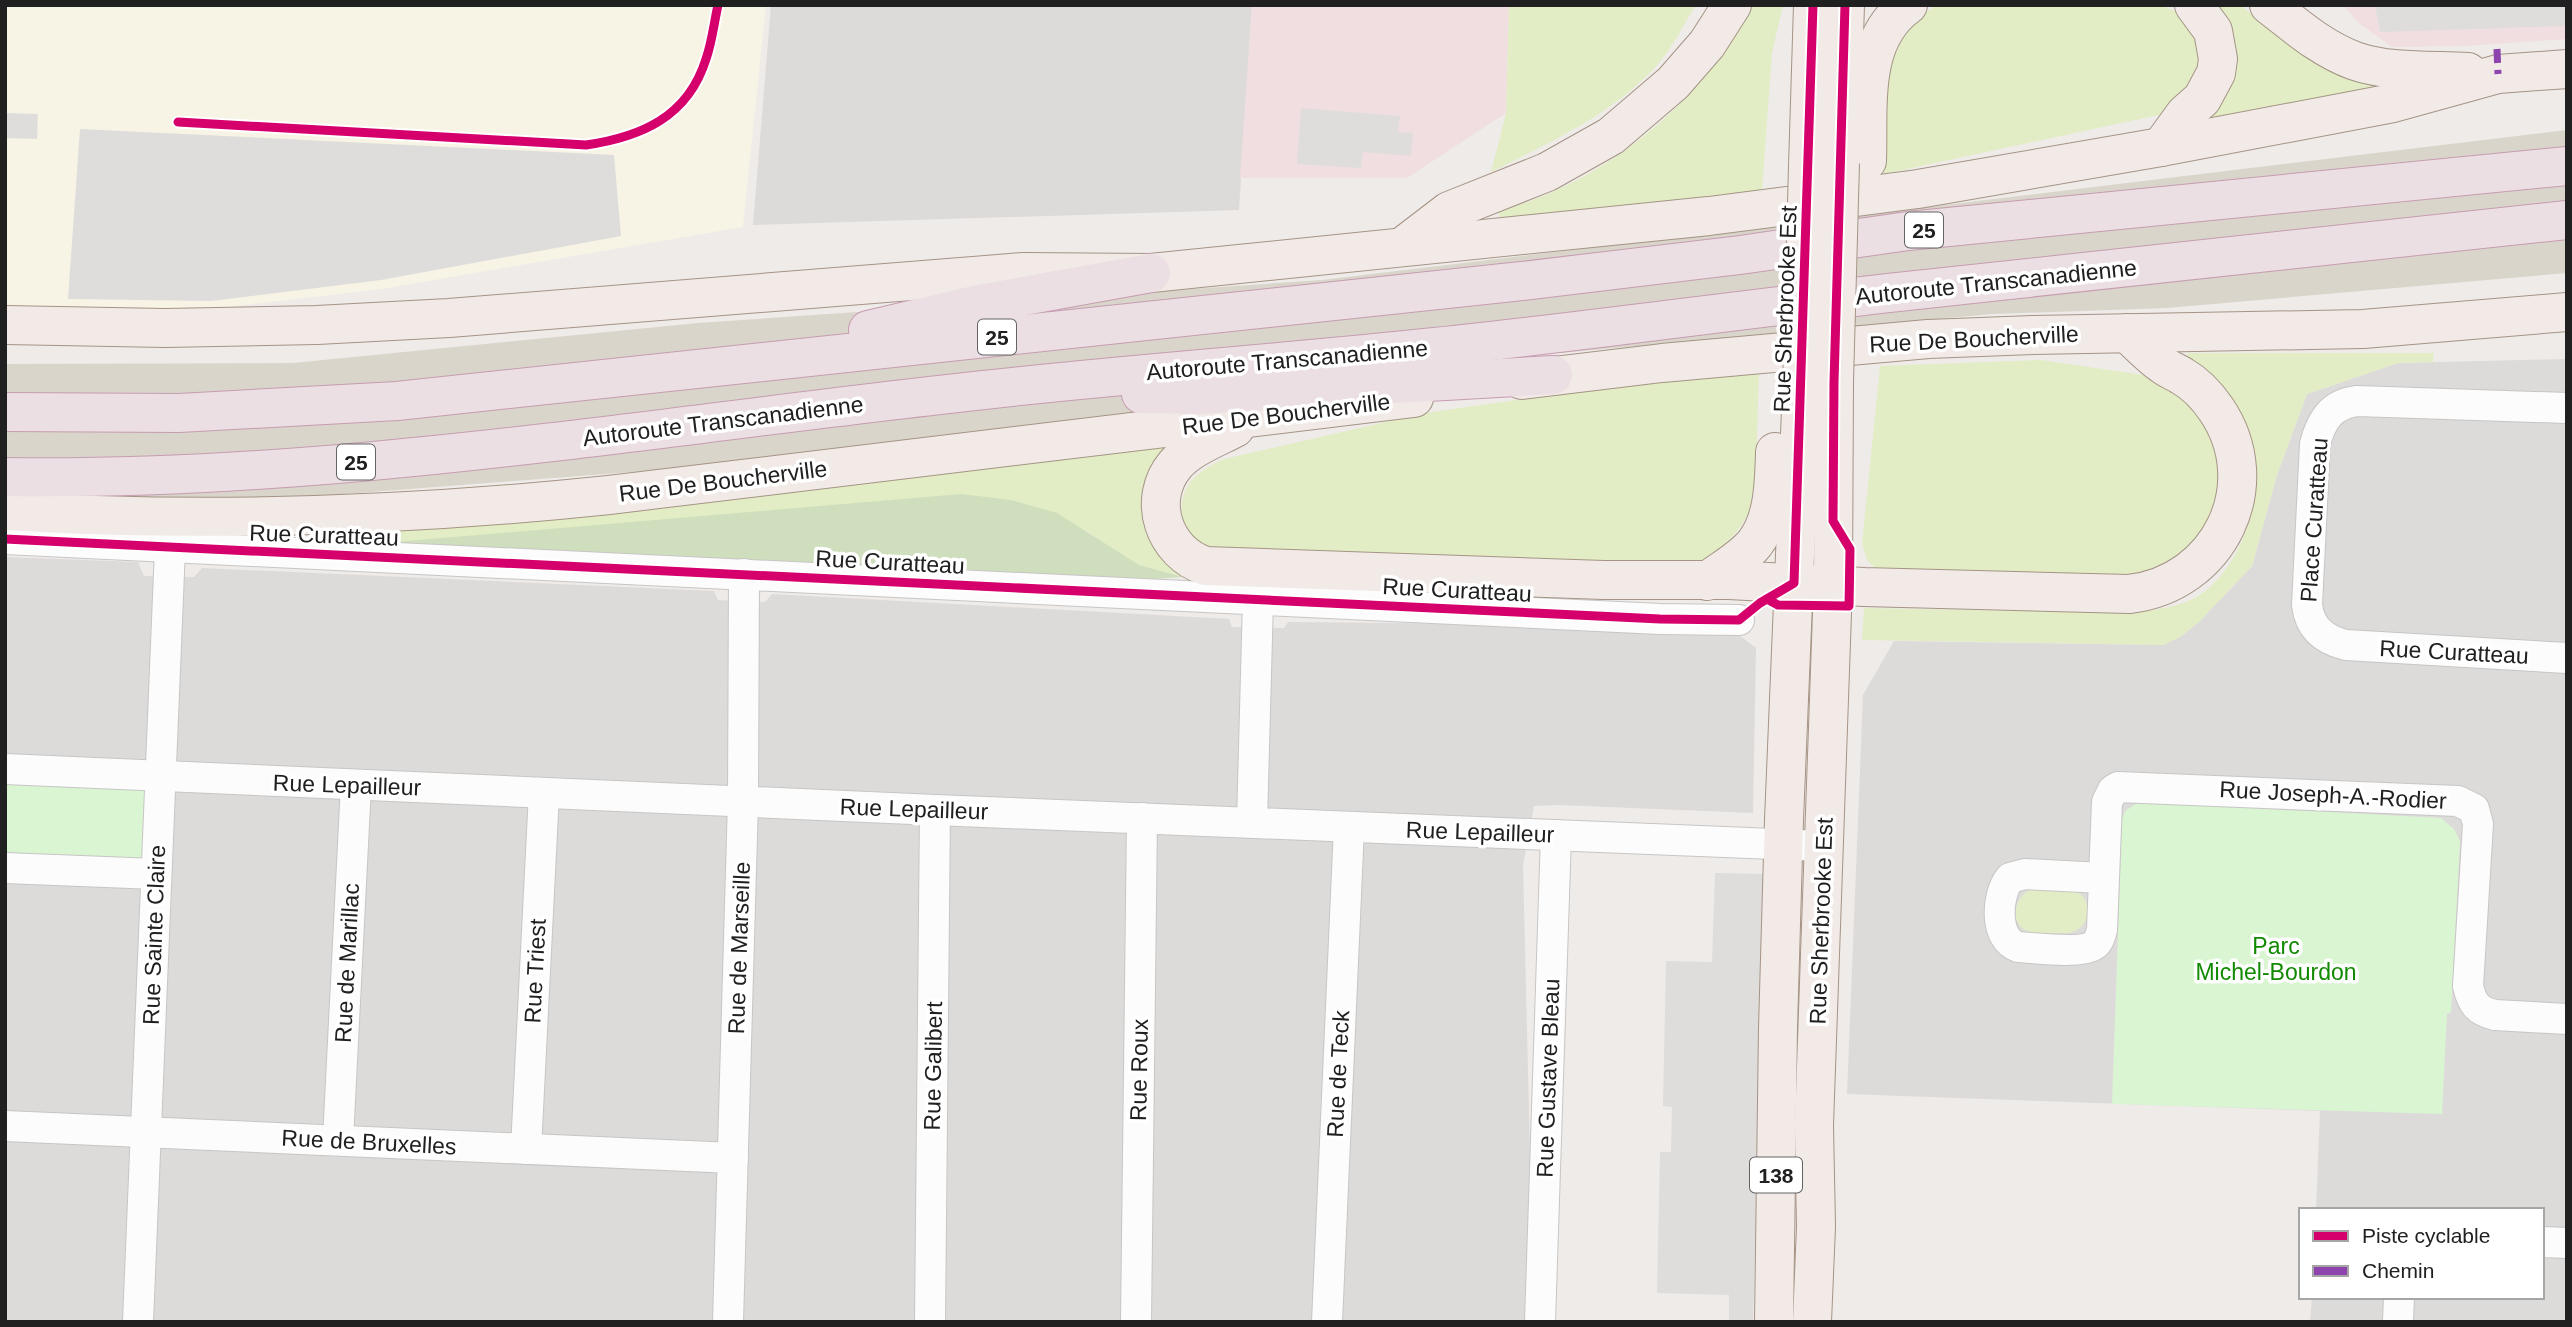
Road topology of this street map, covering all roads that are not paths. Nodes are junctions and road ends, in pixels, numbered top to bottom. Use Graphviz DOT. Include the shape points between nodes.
graph roads {
  1 [pos="1732,5"];
  2 [pos="1812,5"];
  3 [pos="1845,5"];
  4 [pos="1908,5"];
  5 [pos="2194,5"];
  6 [pos="2269,5"];
  7 [pos="2567,69"];
  8 [pos="2498,74"];
  9 [pos="2161,147"];
  10 [pos="1839,163"];
  11 [pos="2567,166"];
  12 [pos="2567,220"];
  13 [pos="1402,247"];
  14 [pos="1151,273"];
  15 [pos="2567,312"];
  16 [pos="5,325"];
  17 [pos="2127,333"];
  18 [pos="704,369"];
  19 [pos="1553,375"];
  20 [pos="1804,385"];
  21 [pos="978,390"];
  22 [pos="2567,408"];
  23 [pos="5,412"];
  24 [pos="1250,419"];
  25 [pos="5,477"];
  26 [pos="5,511"];
  27 [pos="5,539"];
  28 [pos="170,548"];
  29 [pos="744,573"];
  30 [pos="1707,581"];
  31 [pos="1794,583"];
  32 [pos="1833,585"];
  33 [pos="1258,600"];
  34 [pos="1739,620"];
  35 [pos="2342,644"];
  36 [pos="2567,658"];
  37 [pos="5,769"];
  38 [pos="160,777"];
  39 [pos="356,785"];
  40 [pos="544,793"];
  41 [pos="743,801"];
  42 [pos="935,810"];
  43 [pos="1142,818"];
  44 [pos="1252,822"];
  45 [pos="1349,827"];
  46 [pos="1556,835"];
  47 [pos="1784,845"];
  48 [pos="1822,846"];
  49 [pos="5,868"];
  50 [pos="156,874"];
  51 [pos="2104,878"];
  52 [pos="2567,1019"];
  53 [pos="5,1126"];
  54 [pos="146,1132"];
  55 [pos="338,1140"];
  56 [pos="526,1149"];
  57 [pos="733,1158"];
  58 [pos="2544,1241"];
  59 [pos="2567,1243"];
  60 [pos="2399,1299"];
  61 [pos="138,1322"];
  62 [pos="728,1322"];
  63 [pos="930,1322"];
  64 [pos="1136,1322"];
  65 [pos="1327,1322"];
  66 [pos="1541,1322"];
  67 [pos="1774,1322"];
  68 [pos="1812,1322"];
  69 [pos="2398,1322"];
  1 -- 13 [label="main road" via="1679,76 1611,136 1547,172 1449,211"];
  2 -- 10 [label="main road, Rue Sherbrooke Est"];
  3 -- 10 [label="main road, Rue Sherbrooke Est"];
  4 -- 10 [label="main road" via="1886,26 1873,55 1869,84"];
  5 -- 9 [label="main road" via="2213,31 2216,73 2202,99"];
  6 -- 8 [label="main road" via="2316,41 2356,61"];
  7 -- 8 [label="main road"];
  8 -- 9 [label="main road" via="2393,103"];
  9 -- 13 [label="main road" via="1849,199"];
  10 -- 20 [label="main road, Rue Sherbrooke Est / 138, bridge" via="1838,250"];
  10 -- 20 [label="main road, Rue Sherbrooke Est, bridge" via="1807,215 1779,297"];
  11 -- 18 [label="highway, 25" via="1908,231 1522,281"];
  12 -- 21 [label="highway, Autoroute Transcanadienne / 25" via="1441,346"];
  13 -- 14 [label="main road"];
  14 -- 16 [label="main road" via="1023,272 317,325"];
  14 -- 18 [label="highway" via="979,304"];
  15 -- 17 [label="main road, Rue De Boucherville" via="2363,329"];
  17 -- 19 [label="main road, Rue De Boucherville" via="1928,339"];
  17 -- 32 [label="main road" via="2208,397 2234,447 2238,483 2233,511 2214,546 2192,569 2162,587 2120,594"];
  18 -- 23 [label="highway, 25" via="326,406 156,413"];
  19 -- 21 [label="highway" via="1198,395"];
  19 -- 24 [label="main road, Rue De Boucherville"];
  20 -- 30 [label="main road" via="1773,484 1766,523 1748,550"];
  20 -- 31 [label="main road, Rue Sherbrooke Est / 138"];
  20 -- 32 [label="main road, Rue Sherbrooke Est / 138"];
  21 -- 25 [label="highway, Autoroute Transcanadienne / 25" via="498,448 250,472"];
  22 -- 35 [label="street, Place Curatteau" via="2357,401 2326,416 2314,454 2309,616 2318,632"];
  24 -- 26 [label="main road, Rue De Boucherville" via="478,507 253,518"];
  24 -- 30 [label="main road" via="1187,454 1168,476 1162,496 1164,526 1175,547 1192,561 1226,568"];
  27 -- 28 [label="street, Rue Curatteau"];
  28 -- 29 [label="street, Rue Curatteau"];
  28 -- 38 [label="street, Rue Sainte Claire"];
  29 -- 33 [label="street, Rue Curatteau"];
  29 -- 41 [label="street, Rue de Marseille"];
  30 -- 31 [label="main road"];
  31 -- 32 [label="main road"];
  31 -- 47 [label="main road, Rue Sherbrooke Est / 138"];
  32 -- 48 [label="main road, Rue Sherbrooke Est / 138"];
  33 -- 34 [label="street, Rue Curatteau"];
  33 -- 44 [label="street"];
  35 -- 36 [label="street, Rue Curatteau"];
  37 -- 38 [label="street, Rue Lepailleur"];
  38 -- 39 [label="street, Rue Lepailleur"];
  38 -- 50 [label="street, Rue Sainte Claire"];
  39 -- 40 [label="street, Rue Lepailleur"];
  39 -- 55 [label="street, Rue de Marillac"];
  40 -- 41 [label="street, Rue Lepailleur"];
  40 -- 56 [label="street, Rue Triest"];
  41 -- 42 [label="street, Rue Lepailleur"];
  41 -- 57 [label="street, Rue de Marseille"];
  42 -- 43 [label="street, Rue Lepailleur"];
  42 -- 63 [label="street, Rue Galibert"];
  43 -- 44 [label="street, Rue Lepailleur"];
  43 -- 64 [label="street, Rue Roux"];
  44 -- 45 [label="street, Rue Lepailleur"];
  45 -- 46 [label="street, Rue Lepailleur"];
  45 -- 65 [label="street, Rue de Teck"];
  46 -- 47 [label="street, Rue Lepailleur"];
  46 -- 66 [label="street, Rue Gustave Bleau"];
  47 -- 48 [label="street, Rue Lepailleur"];
  47 -- 67 [label="main road, Rue Sherbrooke Est / 138"];
  48 -- 68 [label="main road, Rue Sherbrooke Est / 138"];
  49 -- 50 [label="street"];
  50 -- 54 [label="street, Rue Sainte Claire"];
  51 -- 52 [label="street, Rue Joseph-A.-Rodier" via="2107,802 2119,787 2458,800 2474,809 2478,824 2468,986 2475,1006 2495,1015"];
  53 -- 54 [label="street, Rue de Bruxelles"];
  54 -- 55 [label="street, Rue de Bruxelles"];
  54 -- 61 [label="street, Rue Sainte Claire"];
  55 -- 56 [label="street, Rue de Bruxelles"];
  56 -- 57 [label="street, Rue de Bruxelles"];
  57 -- 62 [label="street, Rue de Marseille"];
  58 -- 59 [label="street"];
  60 -- 69 [label="street"];
}
